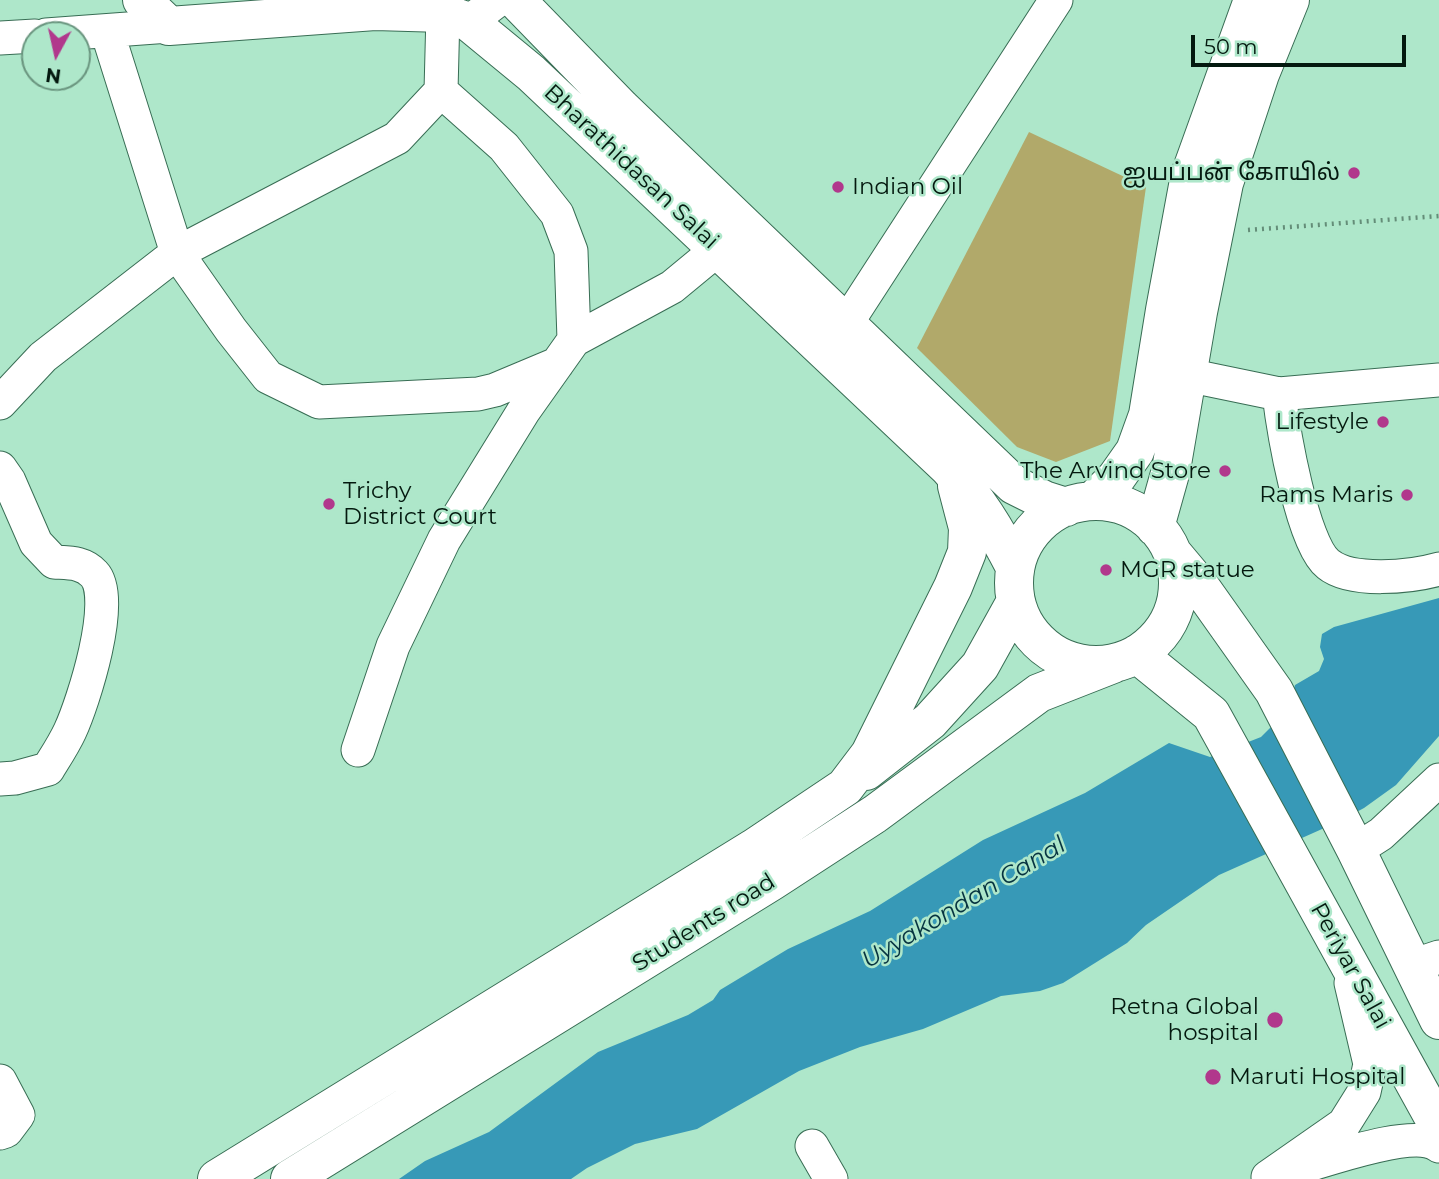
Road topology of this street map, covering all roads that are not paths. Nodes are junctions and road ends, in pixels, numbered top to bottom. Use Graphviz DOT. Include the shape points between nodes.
graph roads {
  1 [pos="516,0"];
  2 [pos="1056,0"];
  3 [pos="1253,0"];
  4 [pos="1290,0"];
  5 [pos="470,12"];
  6 [pos="156,13"];
  7 [pos="107,31"];
  8 [pos="91,32"];
  9 [pos="21,37"];
  10 [pos="0,38"];
  11 [pos="441,91"];
  12 [pos="718,249"];
  13 [pos="177,253"];
  14 [pos="846,324"];
  15 [pos="566,352"];
  16 [pos="1187,375"];
  17 [pos="1439,380"];
  18 [pos="1279,394"];
  19 [pos="0,403"];
  20 [pos="0,468"];
  21 [pos="949,468"];
  22 [pos="1092,495"];
  23 [pos="1164,541"];
  24 [pos="1439,569"];
  25 [pos="1015,585"];
  26 [pos="1125,659"];
  27 [pos="358,750"];
  28 [pos="0,779"];
  29 [pos="1439,780"];
  30 [pos="845,787"];
  31 [pos="1356,850"];
  32 [pos="1346,959"];
  33 [pos="1426,961"];
  34 [pos="1439,1020"];
  35 [pos="0,1081"];
  36 [pos="1439,1127"];
  37 [pos="0,1133"];
  38 [pos="812,1146"];
  39 [pos="1439,1146"];
  40 [pos="1265,1178"];
  41 [pos="217,1179"];
  42 [pos="290,1179"];
  43 [pos="831,1179"];
  1 -- 14 [label="main road, Bharathidasan Salai" via="621,108"];
  2 -- 14 [label="street"];
  3 -- 22 [label="main road" via="1190,175 1148,415 1135,451"];
  4 -- 16 [label="main road" via="1224,183"];
  5 -- 6 [label="main road"];
  5 -- 11 [label="street"];
  5 -- 12 [label="main road, Bharathidasan Salai"];
  6 -- 7 [label="street"];
  7 -- 8 [label="street"];
  7 -- 13 [label="street"];
  9 -- 10 [label="street"];
  11 -- 13 [label="street" via="397,138"];
  11 -- 15 [label="street" via="504,147 557,214 571,251"];
  12 -- 15 [label="street" via="672,287"];
  12 -- 21 [label="main road, Bharathidasan Salai"];
  13 -- 15 [label="street" via="268,377 319,402 478,394 495,390"];
  13 -- 19 [label="street" via="43,357"];
  14 -- 22 [label="main road, Bharathidasan Salai" via="1014,485 1044,500"];
  15 -- 27 [label="street" via="444,540 393,646"];
  16 -- 18 [label="street"];
  16 -- 23 [label="main road"];
  17 -- 18 [label="street"];
  18 -- 24 [label="street" via="1284,437 1301,504 1315,548 1325,562 1337,570 1394,577"];
  20 -- 28 [label="street" via="36,543 54,562 83,565 96,576 103,597 93,666 70,731 48,769"];
  21 -- 25 [label="main road, Bharathidasan Salai" via="995,528"];
  21 -- 30 [label="main road" via="968,528 967,552 870,754"];
  22 -- 23 [label="main road" via="1137,513"];
  22 -- 25 [label="main road" via="1042,521 1024,542"];
  23 -- 26 [label="main road" via="1178,577 1177,600 1156,640"];
  23 -- 31 [label="main road" via="1275,691"];
  25 -- 26 [label="main road" via="1021,620 1038,642 1060,657 1086,665"];
  25 -- 30 [label="main road" via="980,666 930,721"];
  26 -- 32 [label="main road, Periyar Salai" via="1211,714"];
  26 -- 42 [label="main road, Students road" via="1039,693 830,844"];
  29 -- 31 [label="street" via="1381,834"];
  30 -- 41 [label="main road"];
  31 -- 33 [label="main road"];
  32 -- 36 [label="main road, Periyar Salai"];
  32 -- 40 [label="street" via="1370,1064 1364,1092 1344,1124"];
  33 -- 34 [label="main road"];
  35 -- 37 [label="street" via="18,1115"];
  38 -- 43 [label="street"];
  39 -- 40 [label="street" via="1412,1139 1392,1142"];
}
